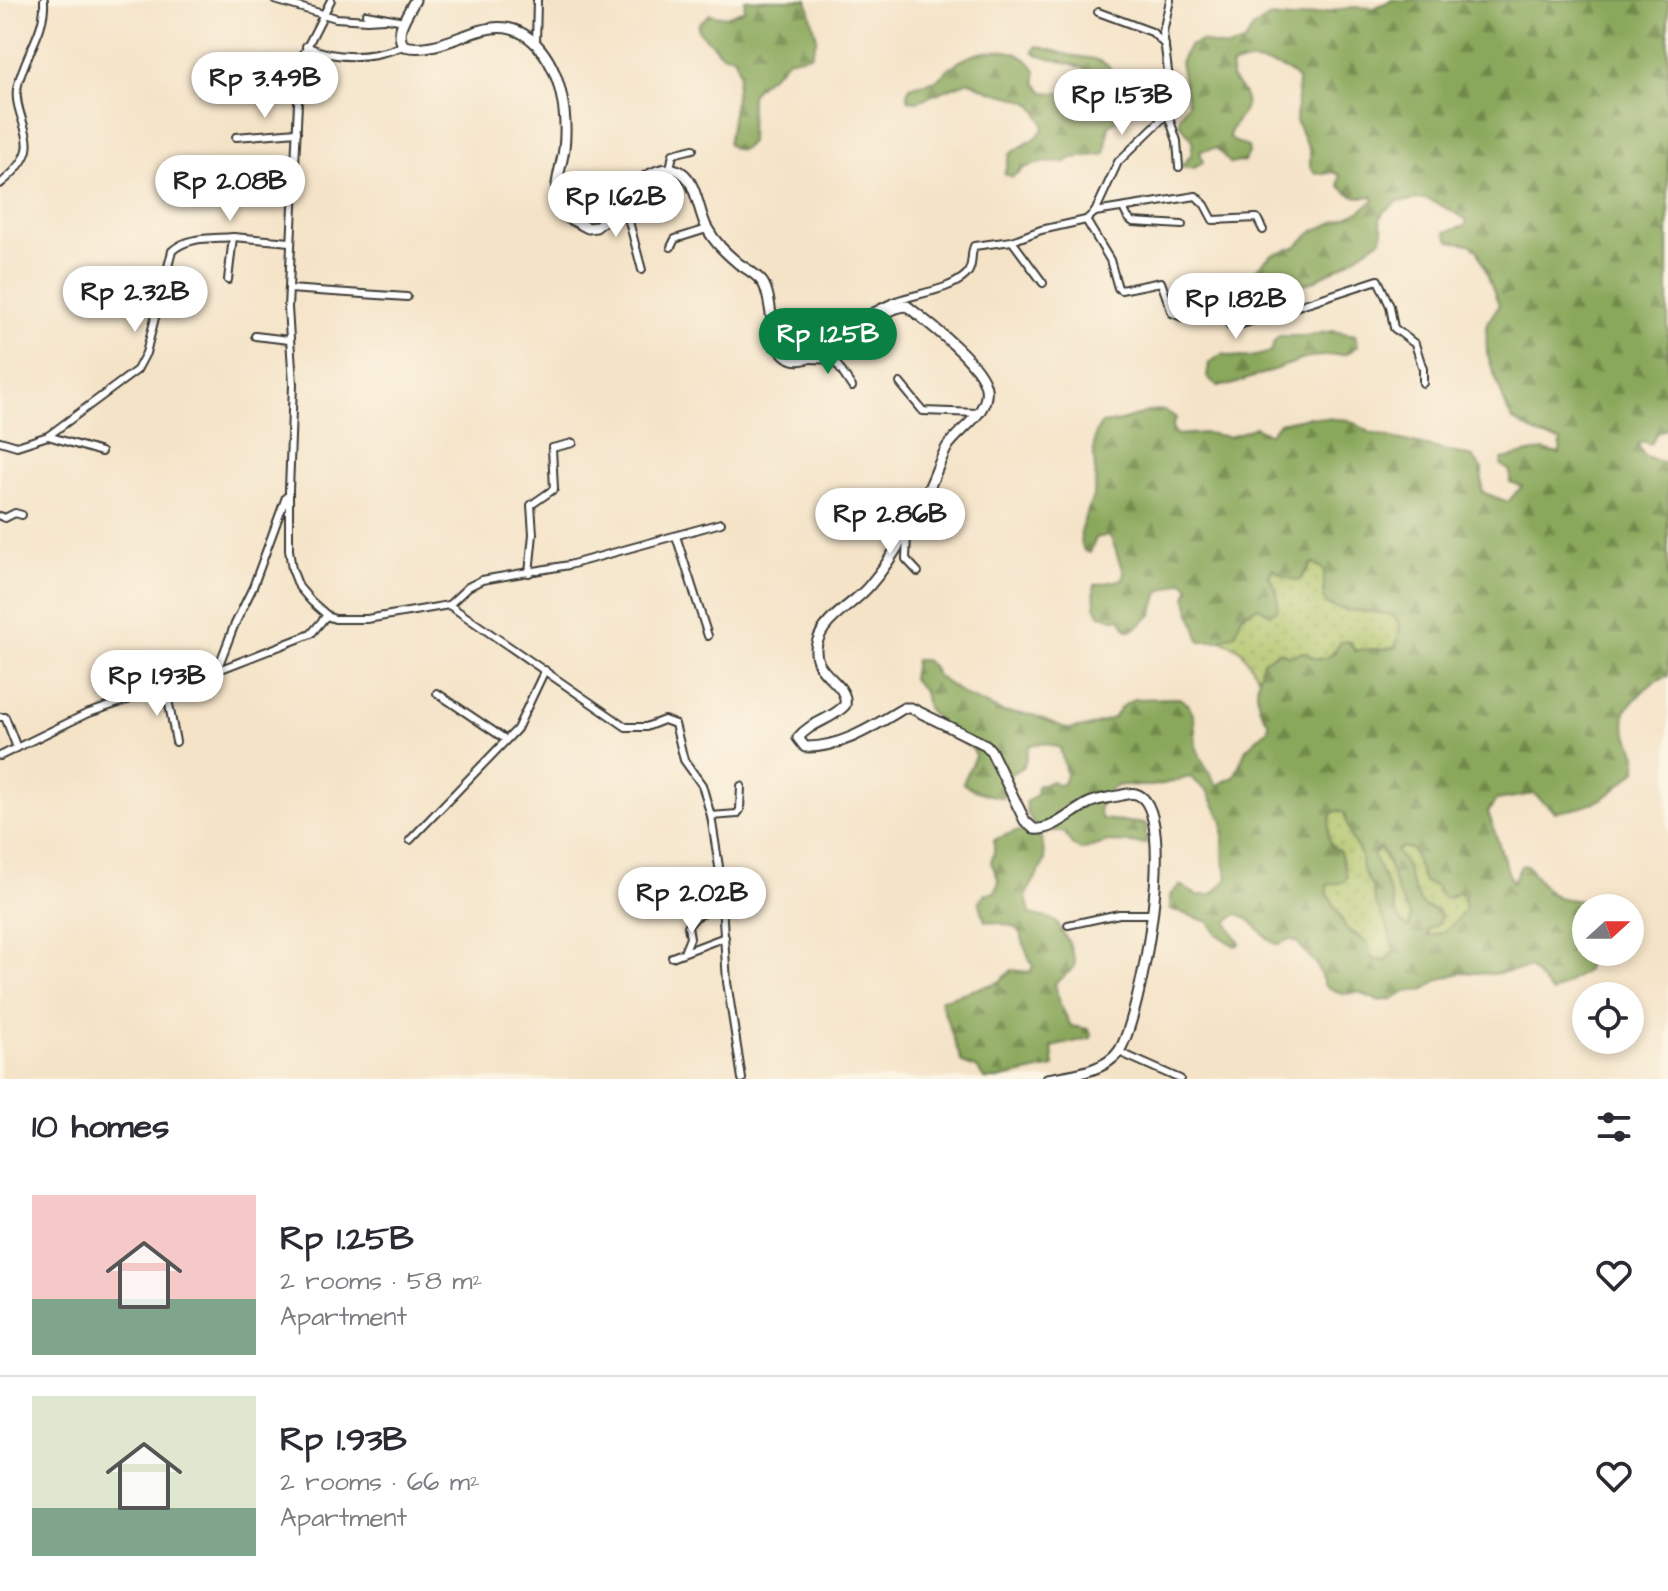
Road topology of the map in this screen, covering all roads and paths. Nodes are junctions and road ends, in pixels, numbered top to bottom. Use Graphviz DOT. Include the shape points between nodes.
graph roads {
  1 [pos="44,0"];
  2 [pos="275,0"];
  3 [pos="331,0"];
  4 [pos="415,0"];
  5 [pos="537,0"];
  6 [pos="1170,0"];
  7 [pos="1098,12"];
  8 [pos="324,14"];
  9 [pos="366,14"];
  10 [pos="384,19"];
  11 [pos="404,21"];
  12 [pos="536,44"];
  13 [pos="1165,45"];
  14 [pos="306,46"];
  15 [pos="404,46"];
  16 [pos="1167,112"];
  17 [pos="297,132"];
  18 [pos="236,137"];
  19 [pos="693,149"];
  20 [pos="1179,167"];
  21 [pos="670,169"];
  22 [pos="0,184"];
  23 [pos="623,199"];
  24 [pos="1123,208"];
  25 [pos="1095,212"];
  26 [pos="1086,220"];
  27 [pos="1182,225"];
  28 [pos="707,229"];
  29 [pos="1263,230"];
  30 [pos="233,237"];
  31 [pos="1012,241"];
  32 [pos="290,242"];
  33 [pos="671,247"];
  34 [pos="642,270"];
  35 [pos="228,280"];
  36 [pos="1043,283"];
  37 [pos="289,289"];
  38 [pos="407,297"];
  39 [pos="255,336"];
  40 [pos="289,340"];
  41 [pos="827,347"];
  42 [pos="807,358"];
  43 [pos="900,383"];
  44 [pos="1423,383"];
  45 [pos="852,387"];
  46 [pos="979,413"];
  47 [pos="48,436"];
  48 [pos="0,441"];
  49 [pos="573,443"];
  50 [pos="101,452"];
  51 [pos="289,490"];
  52 [pos="22,515"];
  53 [pos="0,516"];
  54 [pos="721,523"];
  55 [pos="908,527"];
  56 [pos="676,536"];
  57 [pos="918,572"];
  58 [pos="529,573"];
  59 [pos="449,605"];
  60 [pos="327,615"];
  61 [pos="708,636"];
  62 [pos="545,670"];
  63 [pos="216,671"];
  64 [pos="166,688"];
  65 [pos="437,693"];
  66 [pos="0,717"];
  67 [pos="505,739"];
  68 [pos="176,742"];
  69 [pos="17,748"];
  70 [pos="0,756"];
  71 [pos="741,786"];
  72 [pos="711,816"];
  73 [pos="410,840"];
  74 [pos="723,904"];
  75 [pos="1153,914"];
  76 [pos="1068,925"];
  77 [pos="725,937"];
  78 [pos="685,950"];
  79 [pos="672,957"];
  80 [pos="1119,1052"];
  81 [pos="1092,1068"];
  82 [pos="742,1079"];
  83 [pos="1047,1079"];
  84 [pos="1098,1079"];
  85 [pos="1180,1079"];
  1 -- 22 [label="street" via="44,19 17,89 27,150"];
  2 -- 8 [label="street"];
  3 -- 8 [label="street"];
  4 -- 11 [label="street"];
  5 -- 12 [label="street"];
  6 -- 13 [label="street"];
  7 -- 13 [label="street" via="1152,32"];
  8 -- 10 [label="street"];
  8 -- 14 [label="street"];
  9 -- 10 [label="street"];
  10 -- 11 [label="street"];
  11 -- 15 [label="street" via="399,34"];
  12 -- 15 [label="street" via="515,29 498,25 428,48"];
  12 -- 23 [label="street" via="551,67 565,112 555,194 559,210 588,228 602,222"];
  13 -- 16 [label="street"];
  14 -- 15 [label="street" via="340,56"];
  14 -- 17 [label="street"];
  16 -- 20 [label="street"];
  16 -- 25 [label="street" via="1118,162"];
  17 -- 18 [label="street"];
  17 -- 32 [label="street"];
  19 -- 21 [label="street" via="673,154"];
  21 -- 23 [label="street" via="641,180"];
  21 -- 28 [label="street" via="689,179"];
  23 -- 34 [label="street"];
  24 -- 25 [label="street"];
  24 -- 27 [label="street" via="1133,222"];
  24 -- 29 [label="street" via="1196,196 1213,220 1257,218"];
  25 -- 26 [label="street"];
  26 -- 31 [label="street"];
  26 -- 44 [label="street" via="1110,260 1118,288 1161,282 1176,316 1218,309 1236,326 1378,280 1394,328 1415,344"];
  28 -- 33 [label="street" via="675,239"];
  28 -- 42 [label="street" via="719,247 763,282 780,348 793,359"];
  30 -- 32 [label="street"];
  30 -- 35 [label="street"];
  30 -- 47 [label="street" via="189,241 172,251 137,370"];
  31 -- 36 [label="street"];
  31 -- 41 [label="street" via="974,246 963,277 838,326"];
  32 -- 37 [label="street"];
  37 -- 38 [label="street"];
  37 -- 40 [label="street"];
  39 -- 40 [label="street"];
  40 -- 51 [label="street"];
  41 -- 42 [label="street"];
  41 -- 46 [label="street" via="884,312 907,306 956,347 981,377 987,393"];
  42 -- 45 [label="street" via="834,360"];
  43 -- 46 [label="street" via="923,411"];
  46 -- 55 [label="street" via="949,444"];
  47 -- 48 [label="street" via="17,446"];
  47 -- 50 [label="street"];
  49 -- 58 [label="street" via="552,448 554,489 531,505"];
  51 -- 60 [label="street" via="292,569 299,587"];
  51 -- 63 [label="street"];
  52 -- 53 [label="street"];
  54 -- 56 [label="street"];
  55 -- 57 [label="street" via="906,559"];
  55 -- 75 [label="street" via="871,585 822,631 816,645 819,665 843,690 845,705 799,734 799,741 805,747 833,744 911,708 986,745 1034,829 1048,827 1092,802 1129,793 1141,797 1155,827"];
  56 -- 58 [label="street"];
  56 -- 61 [label="street"];
  58 -- 59 [label="street" via="482,580"];
  59 -- 60 [label="street" via="367,619"];
  59 -- 62 [label="street"];
  60 -- 63 [label="street" via="311,634"];
  62 -- 67 [label="street" via="517,729"];
  62 -- 72 [label="street" via="626,727 664,720 675,724 684,760 702,785"];
  63 -- 64 [label="street"];
  64 -- 68 [label="street"];
  64 -- 69 [label="street" via="86,714"];
  65 -- 67 [label="street"];
  66 -- 69 [label="street" via="5,717"];
  67 -- 73 [label="street"];
  69 -- 70 [label="street"];
  71 -- 72 [label="street" via="737,814"];
  72 -- 74 [label="street"];
  74 -- 77 [label="street"];
  74 -- 78 [label="street" via="688,926"];
  75 -- 76 [label="street" via="1119,914"];
  75 -- 80 [label="street" via="1129,1029"];
  77 -- 78 [label="street"];
  77 -- 82 [label="street" via="731,1021"];
  78 -- 79 [label="street"];
  80 -- 81 [label="street"];
  80 -- 85 [label="street"];
  81 -- 83 [label="street"];
  81 -- 84 [label="street"];
}
